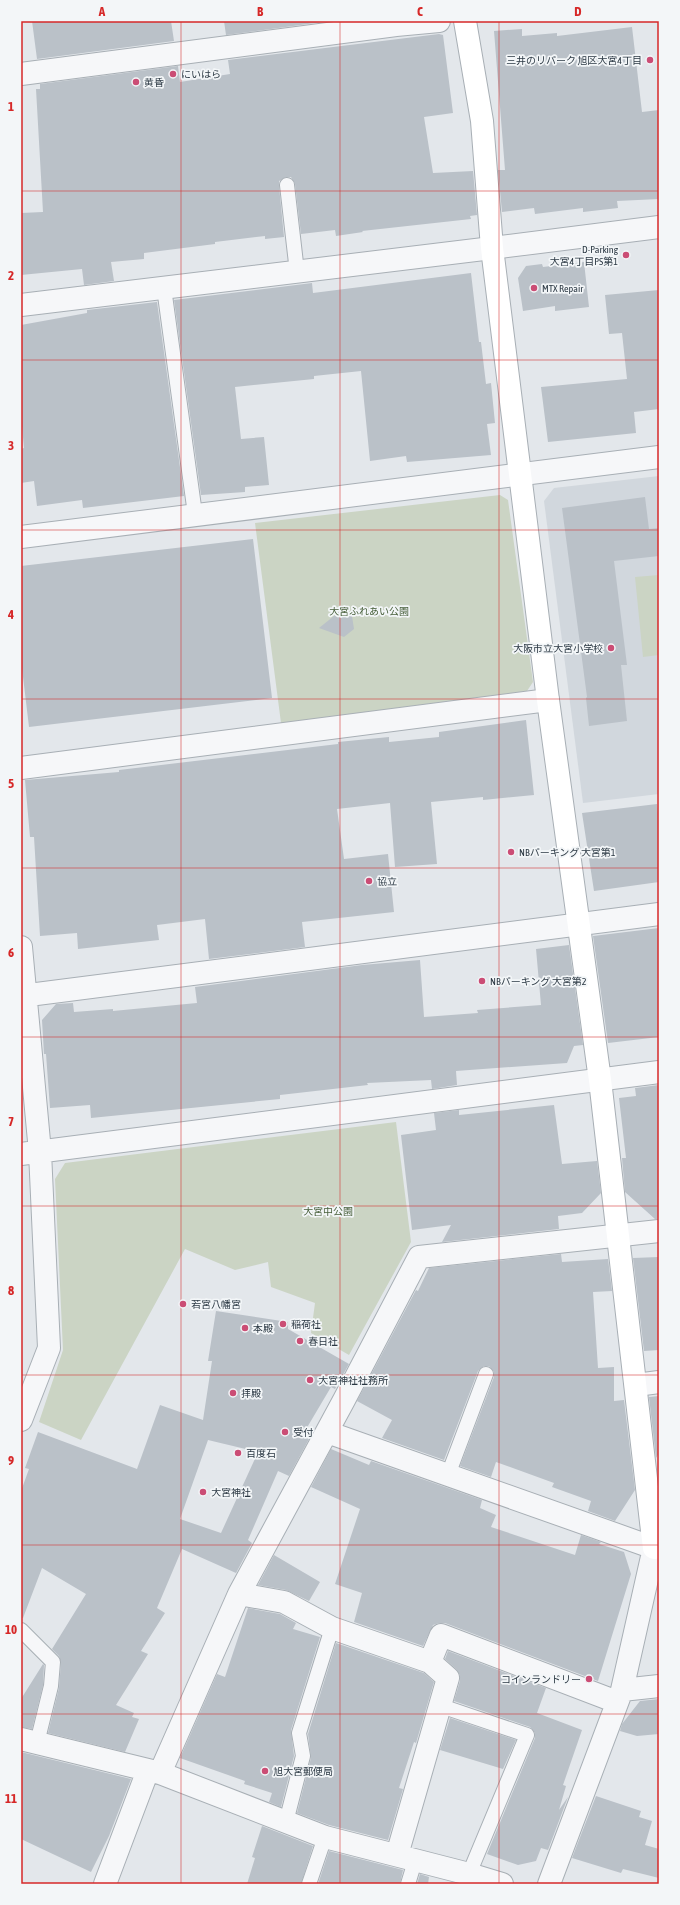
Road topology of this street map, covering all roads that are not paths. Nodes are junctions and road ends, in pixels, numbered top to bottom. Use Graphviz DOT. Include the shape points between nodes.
graph roads {
  1 [pos="439,21"];
  2 [pos="465,21"];
  3 [pos="21,74"];
  4 [pos="288,185"];
  5 [pos="659,226"];
  6 [pos="492,248"];
  7 [pos="297,272"];
  8 [pos="164,288"];
  9 [pos="21,304"];
  10 [pos="659,457"];
  11 [pos="520,474"];
  12 [pos="195,514"];
  13 [pos="21,537"];
  14 [pos="548,700"];
  15 [pos="21,768"];
  16 [pos="659,914"];
  17 [pos="579,925"];
  18 [pos="21,947"];
  19 [pos="23,995"];
  20 [pos="659,1072"];
  21 [pos="600,1080"];
  22 [pos="31,1153"];
  23 [pos="659,1231"];
  24 [pos="618,1236"];
  25 [pos="486,1374"];
  26 [pos="659,1382"];
  27 [pos="636,1385"];
  28 [pos="23,1406"];
  29 [pos="327,1432"];
  30 [pos="448,1475"];
  31 [pos="657,1548"];
  32 [pos="239,1594"];
  33 [pos="332,1628"];
  34 [pos="21,1630"];
  35 [pos="430,1662"];
  36 [pos="659,1686"];
  37 [pos="619,1696"];
  38 [pos="441,1706"];
  39 [pos="29,1741"];
  40 [pos="154,1772"];
  41 [pos="286,1822"];
  42 [pos="325,1838"];
  43 [pos="406,1858"];
  44 [pos="469,1874"];
  45 [pos="105,1884"];
  46 [pos="309,1884"];
  47 [pos="408,1884"];
  48 [pos="502,1884"];
  49 [pos="549,1884"];
  1 -- 3 [label="street"];
  2 -- 6 [label="street" via="482,121"];
  4 -- 7 [label="lane"];
  5 -- 6 [label="street"];
  6 -- 7 [label="street"];
  6 -- 11 [label="street"];
  7 -- 8 [label="street"];
  8 -- 9 [label="street"];
  8 -- 12 [label="lane"];
  10 -- 11 [label="street"];
  11 -- 12 [label="street"];
  11 -- 14 [label="street"];
  12 -- 13 [label="street"];
  14 -- 15 [label="street"];
  14 -- 17 [label="street"];
  16 -- 17 [label="street"];
  17 -- 19 [label="street"];
  17 -- 21 [label="street"];
  18 -- 19 [label="street"];
  19 -- 22 [label="street"];
  20 -- 21 [label="street"];
  21 -- 22 [label="street"];
  21 -- 24 [label="street"];
  22 -- 28 [label="street" via="49,1348"];
  23 -- 24 [label="street"];
  24 -- 27 [label="street"];
  24 -- 29 [label="street" via="418,1257"];
  25 -- 30 [label="lane"];
  26 -- 27 [label="street"];
  27 -- 31 [label="street"];
  29 -- 30 [label="street"];
  29 -- 32 [label="street"];
  30 -- 31 [label="street"];
  31 -- 37 [label="street"];
  32 -- 33 [label="street" via="284,1602"];
  32 -- 40 [label="street"];
  33 -- 35 [label="street"];
  33 -- 41 [label="lane" via="299,1733 303,1756"];
  34 -- 39 [label="lane" via="53,1662 51,1686"];
  35 -- 37 [label="street" via="441,1635"];
  35 -- 38 [label="street" via="448,1678"];
  36 -- 37 [label="street"];
  37 -- 49 [label="street"];
  38 -- 43 [label="street"];
  38 -- 44 [label="lane" via="527,1734"];
  39 -- 40 [label="street"];
  40 -- 41 [label="street"];
  40 -- 45 [label="street"];
  41 -- 42 [label="street"];
  42 -- 43 [label="street"];
  42 -- 46 [label="lane"];
  43 -- 44 [label="street"];
  43 -- 47 [label="lane"];
  44 -- 48 [label="street"];
}
